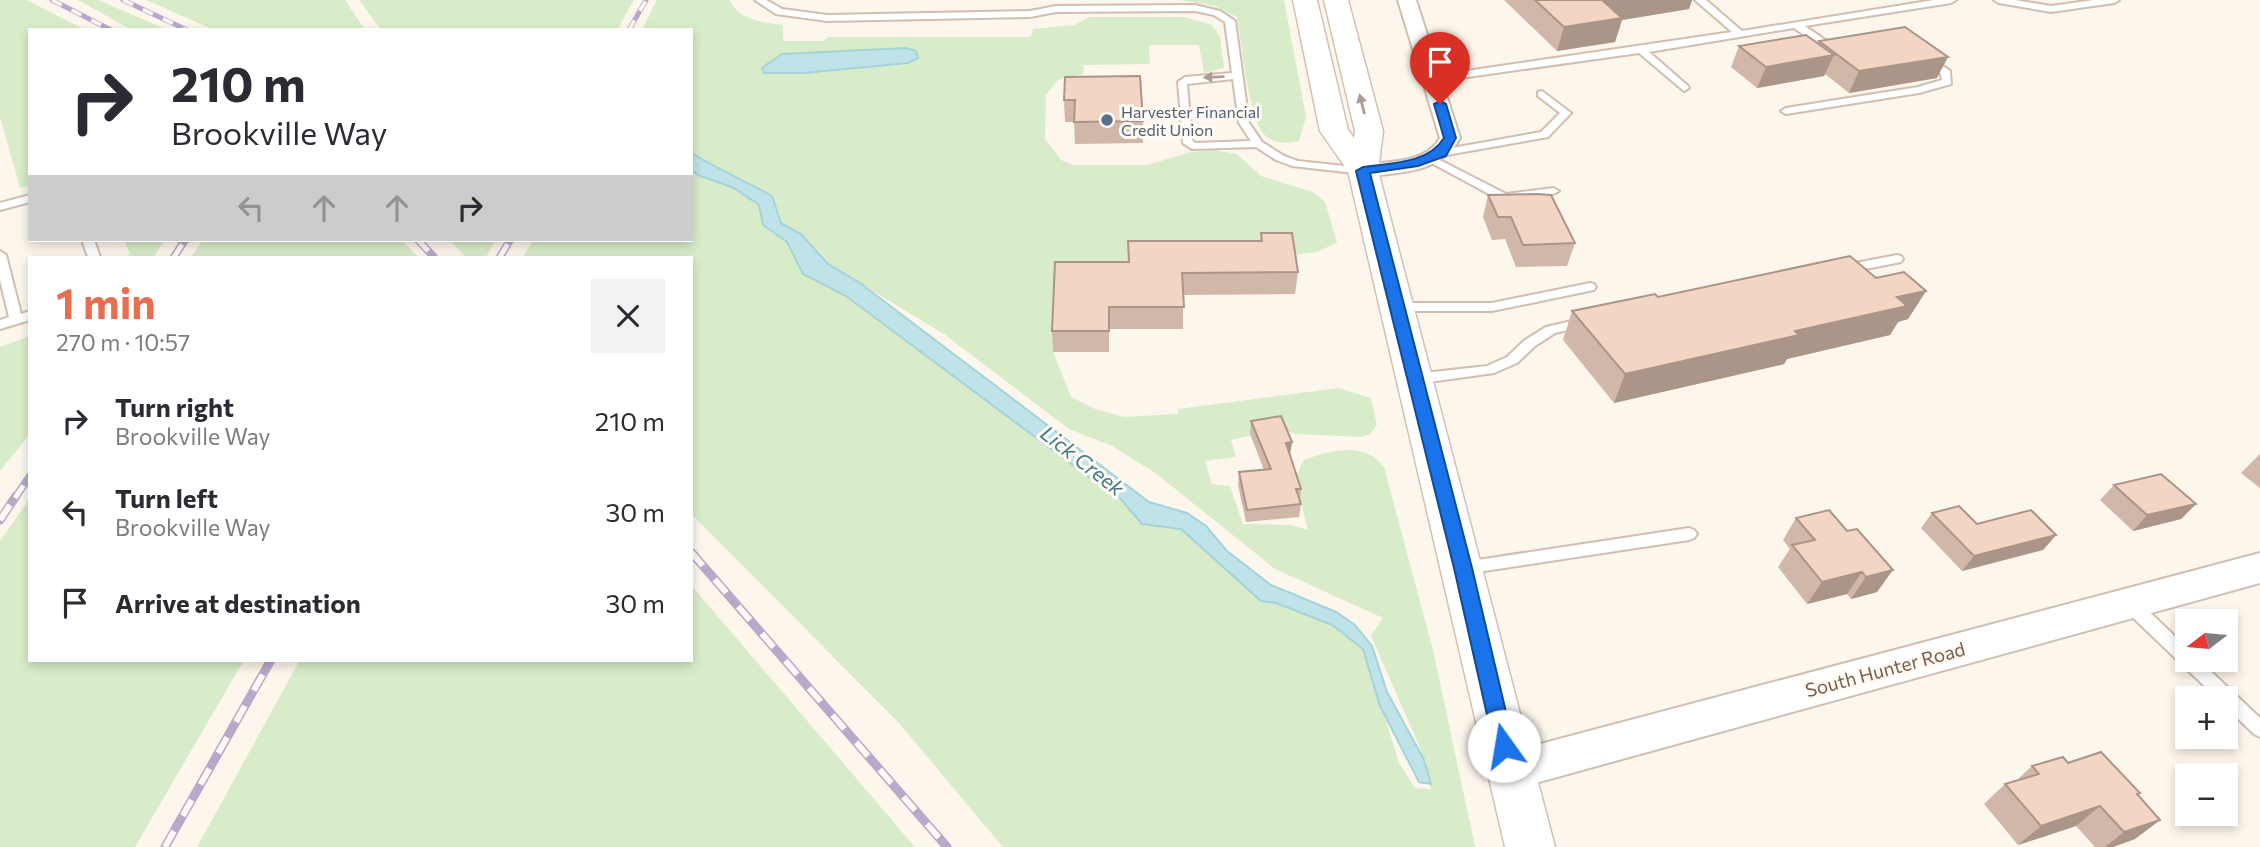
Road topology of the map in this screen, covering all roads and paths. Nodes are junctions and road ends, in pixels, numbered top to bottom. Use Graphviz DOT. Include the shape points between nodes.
graph roads {
  1 [pos="760,0"];
  2 [pos="1306,0"];
  3 [pos="1336,0"];
  4 [pos="1407,0"];
  5 [pos="1700,0"];
  6 [pos="1893,0"];
  7 [pos="1951,0"];
  8 [pos="1999,0"];
  9 [pos="2114,0"];
  10 [pos="1172,4"];
  11 [pos="1904,8"];
  12 [pos="1796,25"];
  13 [pos="1741,35"];
  14 [pos="1850,44"];
  15 [pos="1914,48"];
  16 [pos="1641,50"];
  17 [pos="1238,76"];
  18 [pos="1432,79"];
  19 [pos="1684,88"];
  20 [pos="1542,94"];
  21 [pos="1786,111"];
  22 [pos="1258,144"];
  23 [pos="1436,156"];
  24 [pos="1363,171"];
  25 [pos="1553,191"];
  26 [pos="28,199"];
  27 [pos="0,207"];
  28 [pos="0,255"];
  29 [pos="1897,259"];
  30 [pos="1831,272"];
  31 [pos="1590,287"];
  32 [pos="1397,307"];
  33 [pos="28,316"];
  34 [pos="16,319"];
  35 [pos="1599,319"];
  36 [pos="0,325"];
  37 [pos="1415,379"];
  38 [pos="1689,534"];
  39 [pos="1463,568"];
  40 [pos="2260,568"];
  41 [pos="2129,604"];
  42 [pos="2260,729"];
  43 [pos="1510,771"];
  44 [pos="1530,847"];
  1 -- 10 [label="lane" via="779,12 827,18 1030,14"];
  2 -- 24 [label="main road" via="1334,131"];
  24 -- 3 [label="main road, one-way" via="1369,131"];
  4 -- 18 [label="street"];
  5 -- 13 [label="lane"];
  6 -- 11 [label="lane"];
  7 -- 11 [label="lane"];
  8 -- 9 [label="lane" via="2051,9"];
  10 -- 17 [label="lane" via="1217,13 1230,21"];
  11 -- 12 [label="lane"];
  12 -- 13 [label="lane"];
  12 -- 14 [label="lane" via="1822,43"];
  13 -- 16 [label="lane"];
  15 -- 21 [label="lane" via="1943,69 1947,82"];
  16 -- 18 [label="lane"];
  16 -- 19 [label="lane"];
  17 -- 22 [label="lane" via="1244,122"];
  17 -- 22 [label="lane, one-way" via="1191,78 1182,85 1187,141 1192,146"];
  18 -- 23 [label="street" via="1450,134 1448,146"];
  20 -- 23 [label="lane" via="1566,113 1544,135"];
  22 -- 24 [label="lane" via="1296,164"];
  23 -- 24 [label="street"];
  23 -- 25 [label="lane" via="1504,198"];
  24 -- 32 [label="main road"];
  26 -- 27 [label="lane"];
  28 -- 34 [label="lane"];
  29 -- 30 [label="lane"];
  31 -- 32 [label="lane" via="1492,307"];
  32 -- 37 [label="main road"];
  33 -- 34 [label="lane"];
  34 -- 36 [label="lane"];
  35 -- 37 [label="lane" via="1551,330 1513,360 1489,370"];
  37 -- 39 [label="main road"];
  38 -- 39 [label="lane"];
  39 -- 43 [label="main road"];
  40 -- 41 [label="street, South Hunter Road"];
  41 -- 42 [label="lane"];
  41 -- 43 [label="street, South Hunter Road"];
  43 -- 44 [label="main road"];
}
